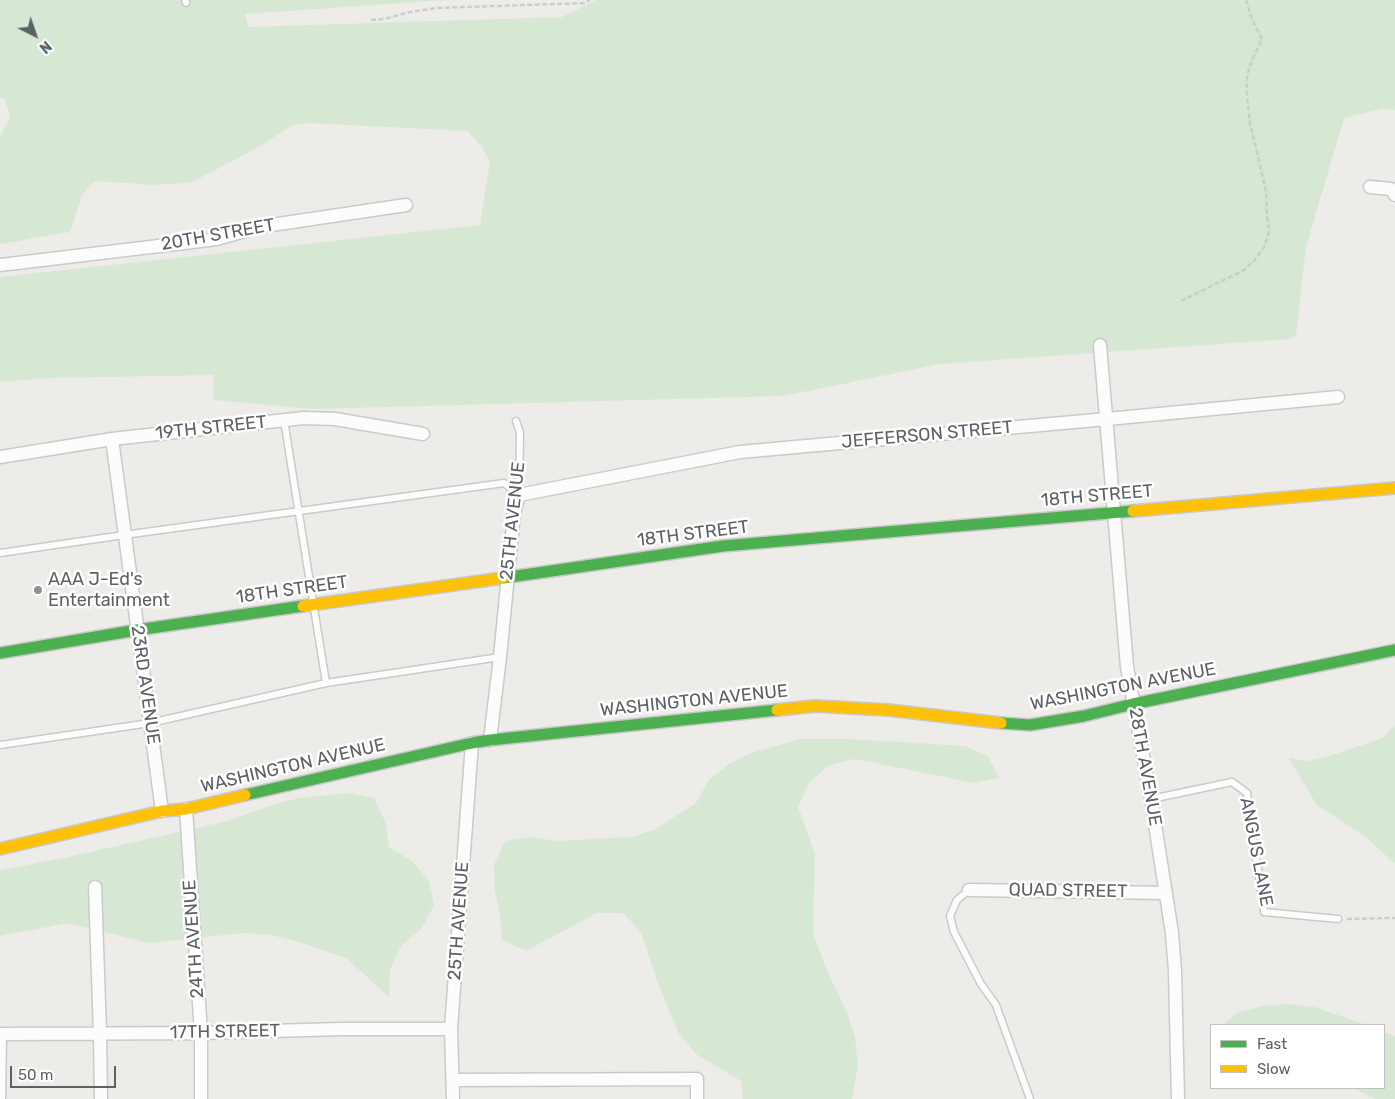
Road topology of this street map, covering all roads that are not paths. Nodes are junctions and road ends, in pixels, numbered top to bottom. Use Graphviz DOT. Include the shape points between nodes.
graph roads {
  1 [pos="1370,187"];
  2 [pos="1395,195"];
  3 [pos="406,205"];
  4 [pos="0,265"];
  5 [pos="1100,345"];
  6 [pos="1338,398"];
  7 [pos="284,420"];
  8 [pos="1107,420"];
  9 [pos="516,421"];
  10 [pos="423,434"];
  11 [pos="112,439"];
  12 [pos="0,457"];
  13 [pos="1395,488"];
  14 [pos="519,495"];
  15 [pos="298,511"];
  16 [pos="1114,512"];
  17 [pos="124,535"];
  18 [pos="0,553"];
  19 [pos="507,577"];
  20 [pos="314,605"];
  21 [pos="138,630"];
  22 [pos="1395,650"];
  23 [pos="0,652"];
  24 [pos="500,657"];
  25 [pos="326,683"];
  26 [pos="1133,704"];
  27 [pos="150,723"];
  28 [pos="490,740"];
  29 [pos="472,743"];
  30 [pos="0,745"];
  31 [pos="1151,799"];
  32 [pos="186,808"];
  33 [pos="162,811"];
  34 [pos="0,849"];
  35 [pos="95,888"];
  36 [pos="970,890"];
  37 [pos="1166,893"];
  38 [pos="1338,919"];
  39 [pos="451,1028"];
  40 [pos="100,1033"];
  41 [pos="201,1033"];
  42 [pos="1,1034"];
  43 [pos="453,1080"];
  44 [pos="2,1099"];
  45 [pos="101,1099"];
  46 [pos="201,1099"];
  47 [pos="453,1099"];
  48 [pos="697,1099"];
  49 [pos="1030,1099"];
  50 [pos="1178,1099"];
  1 -- 2 [label="street" via="1391,189"];
  3 -- 4 [label="street, 20TH STREET" via="258,227 217,239"];
  5 -- 8 [label="street, 28TH AVENUE"];
  6 -- 8 [label="street, JEFFERSON STREET"];
  7 -- 10 [label="street, 19TH STREET" via="335,419"];
  7 -- 11 [label="street, 19TH STREET"];
  7 -- 15 [label="lane"];
  8 -- 14 [label="street, JEFFERSON STREET" via="740,452"];
  8 -- 16 [label="street, 28TH AVENUE"];
  9 -- 14 [label="lane, 25TH AVENUE" via="520,432"];
  11 -- 12 [label="street, 19TH STREET"];
  11 -- 17 [label="street, 23RD AVENUE"];
  13 -- 16 [label="street, 18TH STREET"];
  14 -- 15 [label="lane" via="504,483"];
  14 -- 19 [label="street, 25TH AVENUE"];
  15 -- 17 [label="lane"];
  15 -- 20 [label="lane"];
  16 -- 19 [label="street, 18TH STREET" via="723,546"];
  16 -- 26 [label="street, 28TH AVENUE"];
  17 -- 18 [label="lane"];
  17 -- 21 [label="street, 23RD AVENUE"];
  19 -- 20 [label="street, 18TH STREET"];
  19 -- 24 [label="street, 25TH AVENUE"];
  20 -- 21 [label="street, 18TH STREET"];
  20 -- 25 [label="lane"];
  21 -- 23 [label="street, 18TH STREET"];
  21 -- 27 [label="street, 23RD AVENUE"];
  22 -- 26 [label="street, WASHINGTON AVENUE"];
  24 -- 25 [label="lane"];
  24 -- 28 [label="street, 25TH AVENUE"];
  25 -- 27 [label="lane"];
  26 -- 28 [label="street, WASHINGTON AVENUE" via="1030,725 816,706"];
  26 -- 31 [label="street, 28TH AVENUE"];
  27 -- 30 [label="lane"];
  27 -- 33 [label="street, 23RD AVENUE"];
  28 -- 29 [label="street, WASHINGTON AVENUE"];
  29 -- 32 [label="street, WASHINGTON AVENUE"];
  29 -- 39 [label="street, 25TH AVENUE"];
  31 -- 37 [label="street, 28TH AVENUE"];
  31 -- 38 [label="lane, ANGUS LANE" via="1232,782 1247,792 1264,912"];
  32 -- 33 [label="street, WASHINGTON AVENUE"];
  32 -- 41 [label="street, 24TH AVENUE"];
  33 -- 34 [label="street, WASHINGTON AVENUE"];
  35 -- 40 [label="street"];
  36 -- 37 [label="street, QUAD STREET"];
  36 -- 49 [label="lane" via="957,900 950,916 954,932 996,1006"];
  37 -- 50 [label="street, 28TH AVENUE" via="1174,962"];
  39 -- 41 [label="street, 17TH STREET"];
  39 -- 43 [label="street, 25TH AVENUE"];
  40 -- 41 [label="street, 17TH STREET"];
  40 -- 42 [label="street, 17TH STREET"];
  40 -- 45 [label="street"];
  41 -- 46 [label="street, 24TH AVENUE"];
  42 -- 44 [label="lane"];
  43 -- 47 [label="street, 25TH AVENUE"];
  43 -- 48 [label="street" via="697,1079"];
}
